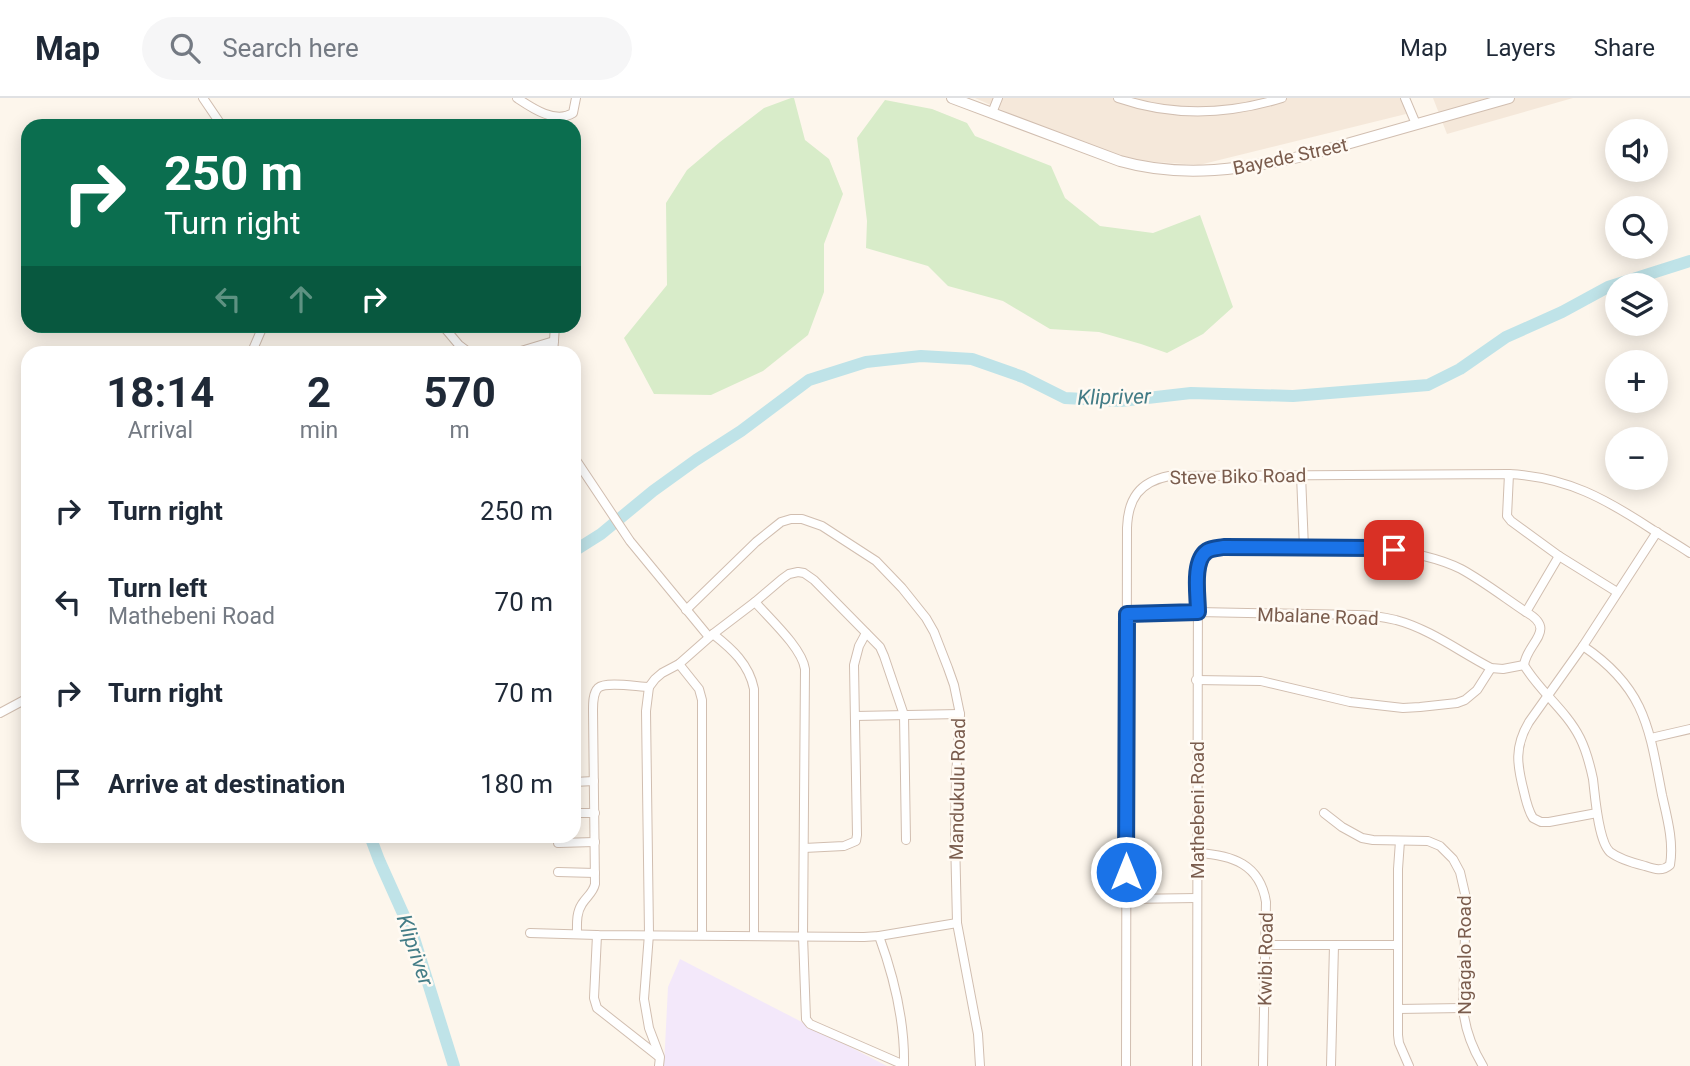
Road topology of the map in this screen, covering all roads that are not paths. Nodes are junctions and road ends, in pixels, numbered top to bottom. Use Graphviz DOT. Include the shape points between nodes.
graph roads {
  1 [pos="203,98"];
  2 [pos="517,98"];
  3 [pos="576,98"];
  4 [pos="952,98"];
  5 [pos="998,98"];
  6 [pos="1118,98"];
  7 [pos="1227,98"];
  8 [pos="1282,98"];
  9 [pos="1405,98"];
  10 [pos="1509,98"];
  11 [pos="1230,109"];
  12 [pos="573,113"];
  13 [pos="992,113"];
  14 [pos="217,119"];
  15 [pos="572,119"];
  16 [pos="1419,123"];
  17 [pos="555,333"];
  18 [pos="554,341"];
  19 [pos="537,346"];
  20 [pos="554,346"];
  21 [pos="581,468"];
  22 [pos="1509,474"];
  23 [pos="1301,475"];
  24 [pos="1657,532"];
  25 [pos="1304,548"];
  26 [pos="1690,553"];
  27 [pos="1559,556"];
  28 [pos="1616,592"];
  29 [pos="755,602"];
  30 [pos="686,610"];
  31 [pos="1198,612"];
  32 [pos="1526,612"];
  33 [pos="1127,614"];
  34 [pos="866,632"];
  35 [pos="711,635"];
  36 [pos="1583,646"];
  37 [pos="679,664"];
  38 [pos="1524,665"];
  39 [pos="1491,668"];
  40 [pos="1196,680"];
  41 [pos="649,688"];
  42 [pos="1548,696"];
  43 [pos="21,702"];
  44 [pos="0,713"];
  45 [pos="960,714"];
  46 [pos="904,715"];
  47 [pos="855,716"];
  48 [pos="1690,729"];
  49 [pos="1651,738"];
  50 [pos="594,781"];
  51 [pos="581,782"];
  52 [pos="581,813"];
  53 [pos="595,813"];
  54 [pos="1324,813"];
  55 [pos="1597,813"];
  56 [pos="906,840"];
  57 [pos="1400,841"];
  58 [pos="581,842"];
  59 [pos="595,842"];
  60 [pos="804,848"];
  61 [pos="1198,853"];
  62 [pos="558,872"];
  63 [pos="595,873"];
  64 [pos="1197,898"];
  65 [pos="1126,899"];
  66 [pos="957,923"];
  67 [pos="530,933"];
  68 [pos="577,934"];
  69 [pos="649,934"];
  70 [pos="597,935"];
  71 [pos="702,935"];
  72 [pos="754,935"];
  73 [pos="803,936"];
  74 [pos="879,936"];
  75 [pos="1265,945"];
  76 [pos="1334,945"];
  77 [pos="1398,945"];
  78 [pos="1463,1008"];
  79 [pos="1398,1009"];
  80 [pos="660,1061"];
  81 [pos="904,1065"];
  82 [pos="980,1066"];
  83 [pos="1126,1066"];
  84 [pos="1197,1066"];
  85 [pos="1263,1066"];
  86 [pos="1331,1066"];
  87 [pos="1409,1066"];
  88 [pos="1483,1066"];
  1 -- 14 [label="street"];
  2 -- 12 [label="street" via="537,111 561,117"];
  3 -- 12 [label="street"];
  4 -- 13 [label="street, Bayede Street"];
  5 -- 13 [label="street"];
  6 -- 11 [label="street" via="1167,111"];
  7 -- 11 [label="street"];
  8 -- 11 [label="street"];
  9 -- 16 [label="street"];
  10 -- 16 [label="street, Bayede Street"];
  12 -- 15 [label="street"];
  13 -- 16 [label="street, Bayede Street" via="1120,161 1179,171 1281,162"];
  17 -- 18 [label="street"];
  18 -- 19 [label="street"];
  18 -- 20 [label="street"];
  21 -- 30 [label="street" via="630,541"];
  22 -- 23 [label="street, Steve Biko Road"];
  22 -- 24 [label="street, Steve Biko Road" via="1575,487"];
  22 -- 27 [label="street" via="1507,516"];
  23 -- 25 [label="street"];
  23 -- 33 [label="street, Steve Biko Road" via="1169,476 1143,487 1127,520"];
  24 -- 26 [label="street, Steve Biko Road"];
  24 -- 28 [label="street"];
  25 -- 31 [label="street, Mathebeni Road" via="1209,550 1198,567"];
  25 -- 32 [label="street" via="1375,548 1436,560 1464,571"];
  27 -- 28 [label="street"];
  27 -- 32 [label="street"];
  28 -- 36 [label="street"];
  29 -- 34 [label="street" via="785,576 801,573 814,580"];
  29 -- 35 [label="street"];
  29 -- 60 [label="street" via="804,662"];
  30 -- 35 [label="street"];
  30 -- 45 [label="street, Mandukulu Road" via="781,522 802,519 876,561 915,604 934,632"];
  31 -- 33 [label="street, Mbalane Road"];
  31 -- 39 [label="street, Mbalane Road" via="1398,620"];
  31 -- 40 [label="street, Mathebeni Road"];
  32 -- 38 [label="street" via="1538,622 1541,632"];
  33 -- 65 [label="street, Steve Biko Road"];
  34 -- 46 [label="street" via="880,647"];
  34 -- 47 [label="street" via="854,665"];
  35 -- 37 [label="street"];
  35 -- 72 [label="street" via="734,652 753,685"];
  36 -- 42 [label="street"];
  36 -- 49 [label="street" via="1620,677"];
  37 -- 41 [label="street" via="662,673"];
  37 -- 71 [label="street" via="702,700"];
  38 -- 39 [label="street"];
  38 -- 42 [label="street"];
  39 -- 40 [label="street" via="1465,700 1420,707 1361,704 1261,681"];
  40 -- 61 [label="street, Mathebeni Road"];
  41 -- 50 [label="street" via="608,685 597,690"];
  41 -- 69 [label="street"];
  42 -- 55 [label="street" via="1584,747"];
  42 -- 55 [label="street" via="1524,731 1518,753 1531,815 1544,822"];
  43 -- 44 [label="street"];
  45 -- 46 [label="street"];
  45 -- 66 [label="street, Mandukulu Road"];
  46 -- 47 [label="street"];
  46 -- 56 [label="street"];
  47 -- 60 [label="street" via="856,841"];
  48 -- 49 [label="street"];
  49 -- 55 [label="street" via="1667,820 1670,865 1655,869 1610,852"];
  50 -- 51 [label="street"];
  50 -- 53 [label="street"];
  52 -- 53 [label="street"];
  53 -- 59 [label="street"];
  54 -- 57 [label="street, Ngagalo Road" via="1362,838"];
  57 -- 77 [label="street"];
  57 -- 78 [label="street, Ngagalo Road" via="1437,844 1460,872 1467,902"];
  58 -- 59 [label="street"];
  59 -- 63 [label="street"];
  60 -- 73 [label="street"];
  61 -- 64 [label="street, Mathebeni Road"];
  61 -- 75 [label="street, Kwibi Road" via="1233,858 1260,882 1266,902"];
  62 -- 63 [label="street"];
  63 -- 68 [label="street" via="594,890 579,910"];
  64 -- 65 [label="street"];
  64 -- 84 [label="street, Mathebeni Road"];
  65 -- 83 [label="street, Steve Biko Road"];
  66 -- 74 [label="street"];
  66 -- 82 [label="street, Mandukulu Road"];
  67 -- 68 [label="street"];
  68 -- 70 [label="street"];
  69 -- 70 [label="street"];
  69 -- 71 [label="street"];
  69 -- 80 [label="street" via="644,999"];
  70 -- 80 [label="street" via="597,1008"];
  71 -- 72 [label="street"];
  72 -- 73 [label="street"];
  73 -- 74 [label="street"];
  73 -- 81 [label="street" via="807,1021"];
  74 -- 81 [label="street" via="899,1011"];
  75 -- 76 [label="street"];
  75 -- 85 [label="street, Kwibi Road"];
  76 -- 77 [label="street"];
  76 -- 86 [label="street"];
  77 -- 79 [label="street"];
  78 -- 79 [label="street"];
  78 -- 88 [label="street, Ngagalo Road" via="1467,1034"];
  79 -- 87 [label="street" via="1398,1039"];
}
